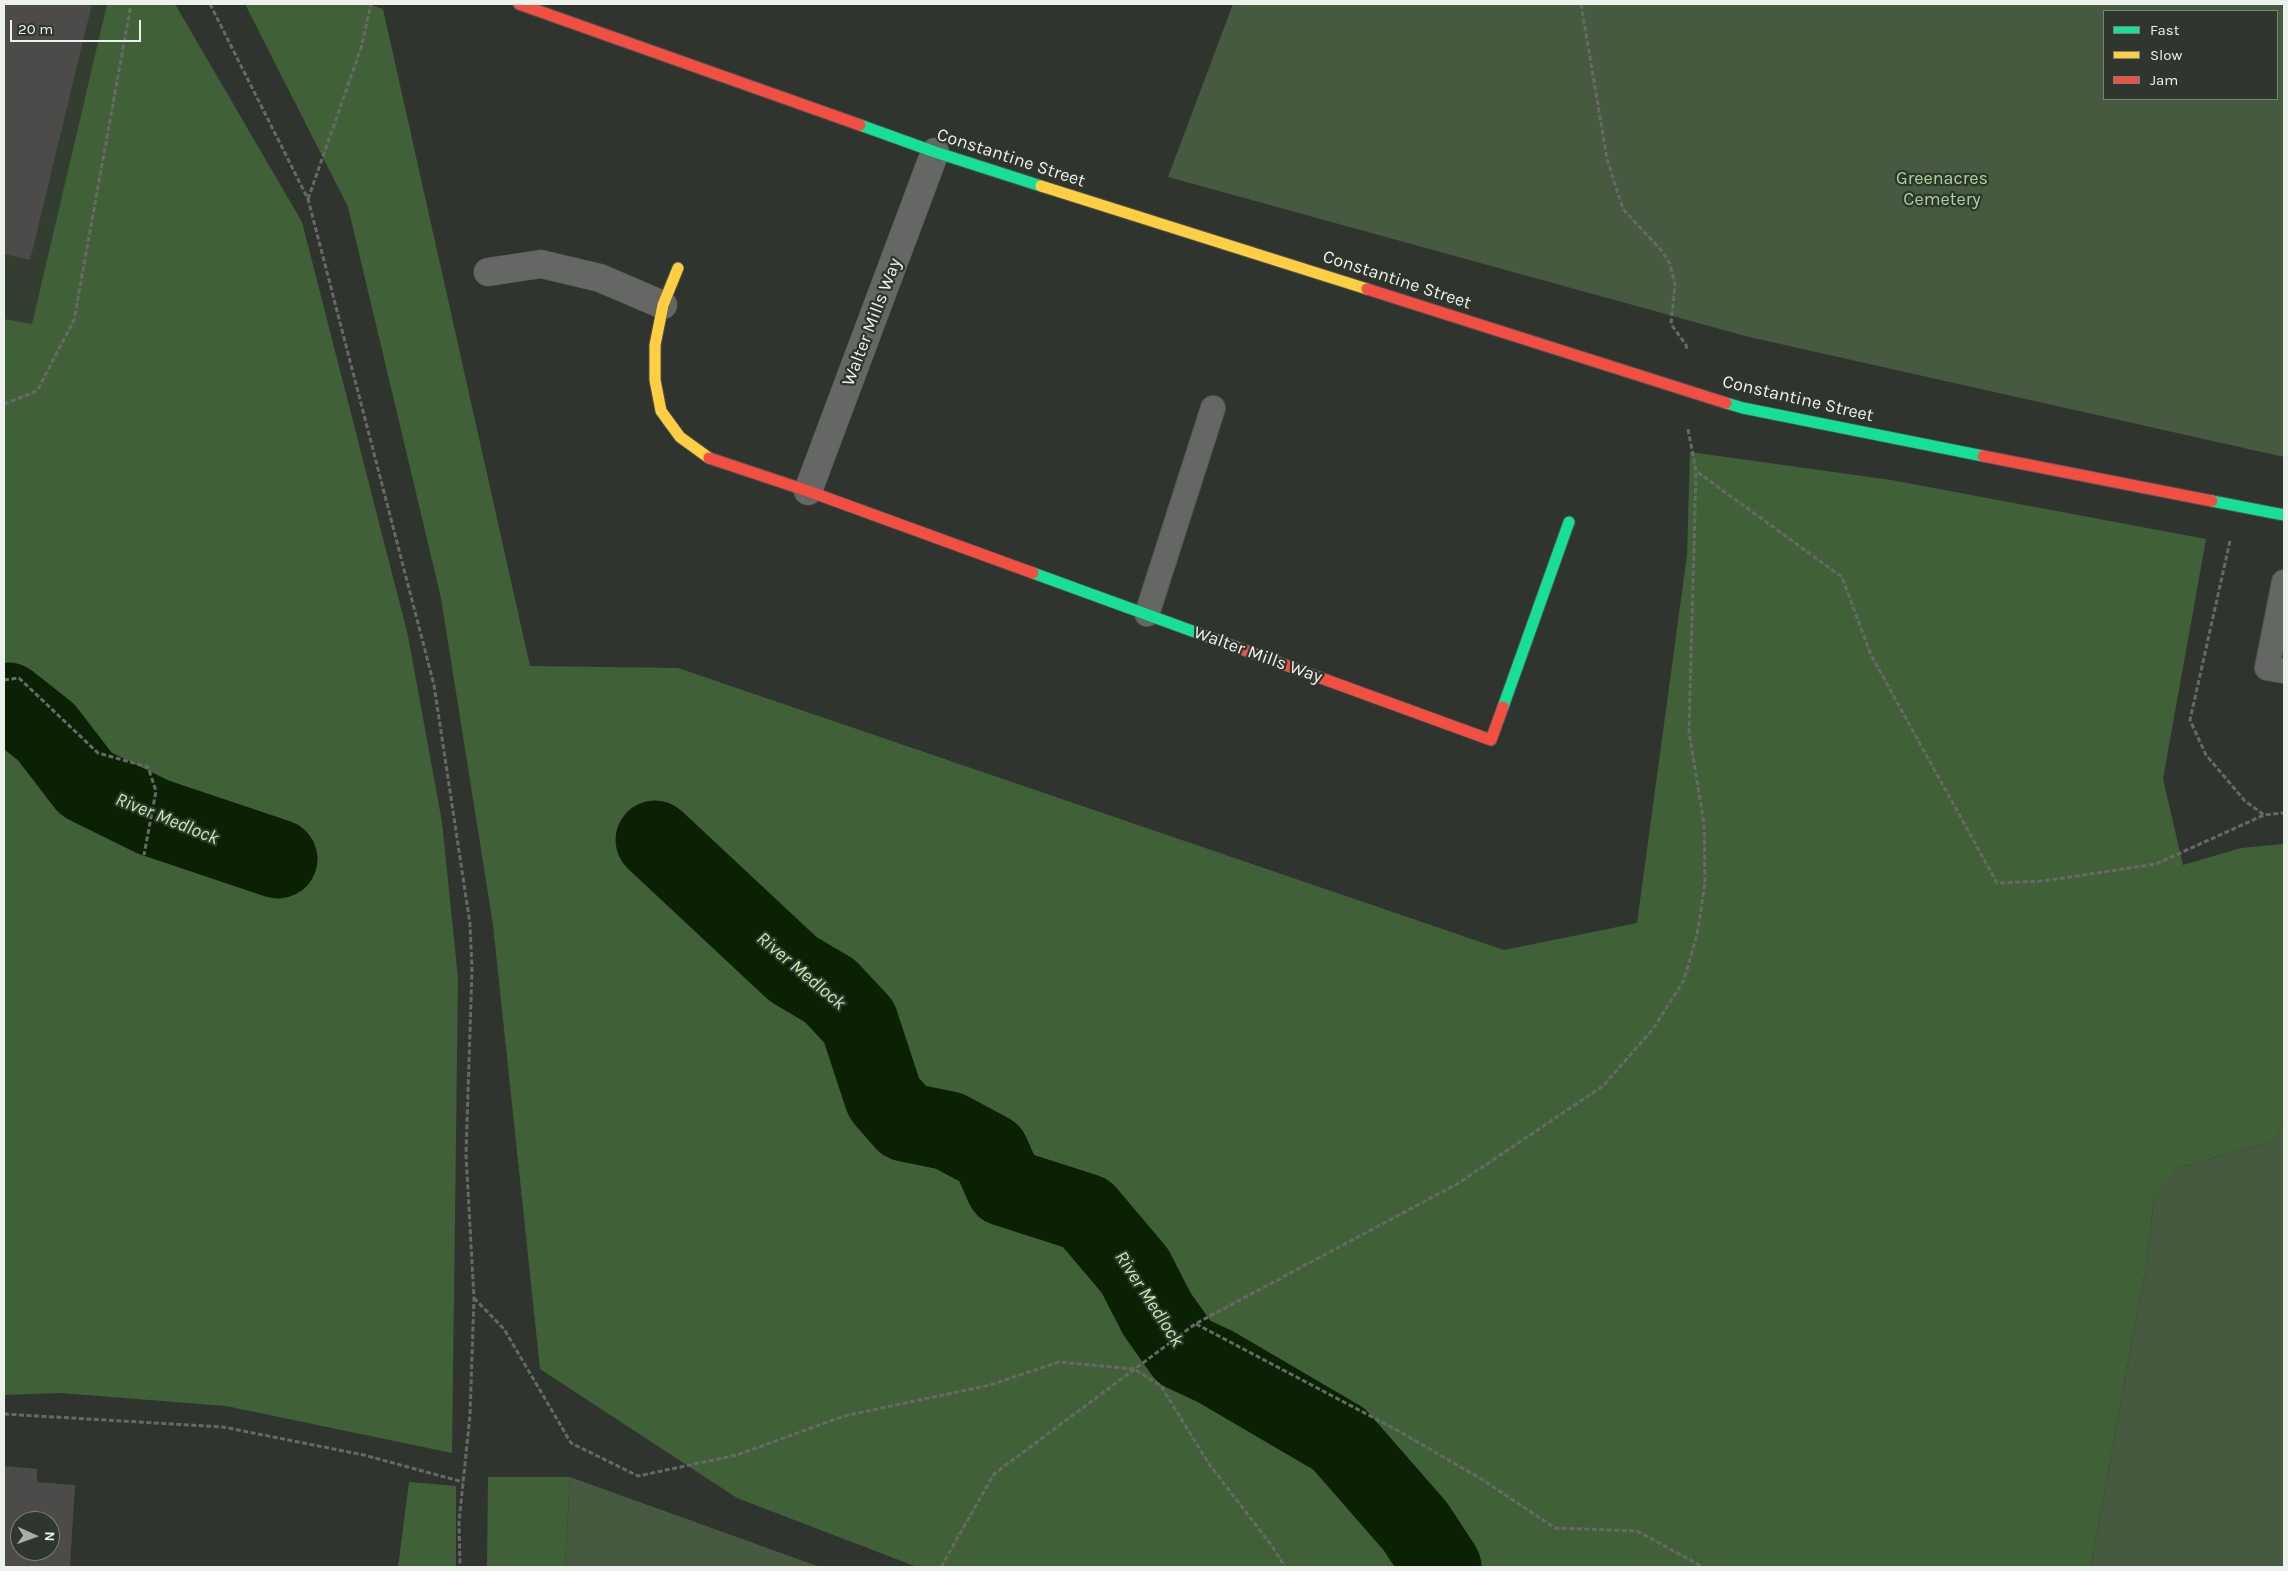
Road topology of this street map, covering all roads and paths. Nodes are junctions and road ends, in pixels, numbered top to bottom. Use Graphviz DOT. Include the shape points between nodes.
graph roads {
  1 [pos="130,4"];
  2 [pos="210,4"];
  3 [pos="371,4"];
  4 [pos="519,4"];
  5 [pos="1581,4"];
  6 [pos="936,152"];
  7 [pos="308,199"];
  8 [pos="678,268"];
  9 [pos="488,272"];
  10 [pos="663,304"];
  11 [pos="1680,388"];
  12 [pos="4,404"];
  13 [pos="1213,408"];
  14 [pos="1696,471"];
  15 [pos="808,491"];
  16 [pos="2239,506"];
  17 [pos="2284,515"];
  18 [pos="1569,522"];
  19 [pos="2284,582"];
  20 [pos="1147,614"];
  21 [pos="2284,671"];
  22 [pos="4,680"];
  23 [pos="2284,813"];
  24 [pos="2264,815"];
  25 [pos="144,856"];
  26 [pos="474,1298"];
  27 [pos="1195,1324"];
  28 [pos="1134,1369"];
  29 [pos="4,1414"];
  30 [pos="463,1482"];
  31 [pos="460,1567"];
  32 [pos="941,1567"];
  33 [pos="1285,1567"];
  34 [pos="1703,1567"];
  1 -- 12 [label="path" via="74,320 37,391"];
  2 -- 7 [label="path"];
  3 -- 7 [label="path" via="361,48"];
  4 -- 6 [label="street, Constantine Street"];
  5 -- 11 [label="path" via="1607,159 1623,209 1670,264 1675,285 1672,324 1686,345 1688,360"];
  6 -- 11 [label="street, Constantine Street"];
  6 -- 15 [label="street, Walter Mills Way"];
  7 -- 26 [label="path" via="434,685 469,914 472,969 466,1154"];
  8 -- 10 [label="street, Walter Mills Way"];
  9 -- 10 [label="street" via="541,264 600,278"];
  10 -- 15 [label="street, Walter Mills Way" via="654,345 656,380 661,411 680,437 711,460"];
  11 -- 14 [label="path"];
  11 -- 16 [label="street, Constantine Street" via="1743,408"];
  13 -- 20 [label="lane"];
  14 -- 24 [label="path" via="1842,577 1871,656 1997,883 2044,881 2156,864"];
  14 -- 27 [label="path" via="1690,732 1704,824 1706,883 1697,936 1684,980 1653,1029 1603,1086 1457,1184"];
  15 -- 20 [label="street, Walter Mills Way"];
  16 -- 17 [label="street, Constantine Street"];
  16 -- 24 [label="path" via="2190,720 2206,754 2245,801"];
  18 -- 20 [label="street, Walter Mills Way" via="1491,740"];
  19 -- 21 [label="lane" via="2267,668"];
  22 -- 25 [label="path" via="19,678 98,752 148,767 156,791"];
  23 -- 24 [label="path"];
  26 -- 28 [label="path" via="504,1329 572,1442 638,1476 738,1455 844,1416 990,1385 1059,1362"];
  26 -- 30 [label="path" via="470,1415"];
  27 -- 28 [label="path"];
  27 -- 34 [label="path" via="1395,1429 1483,1480 1555,1528 1637,1531"];
  28 -- 32 [label="path" via="994,1474"];
  28 -- 33 [label="path" via="1162,1386 1209,1464"];
  29 -- 30 [label="path" via="223,1427 364,1455"];
  30 -- 31 [label="path"];
}
